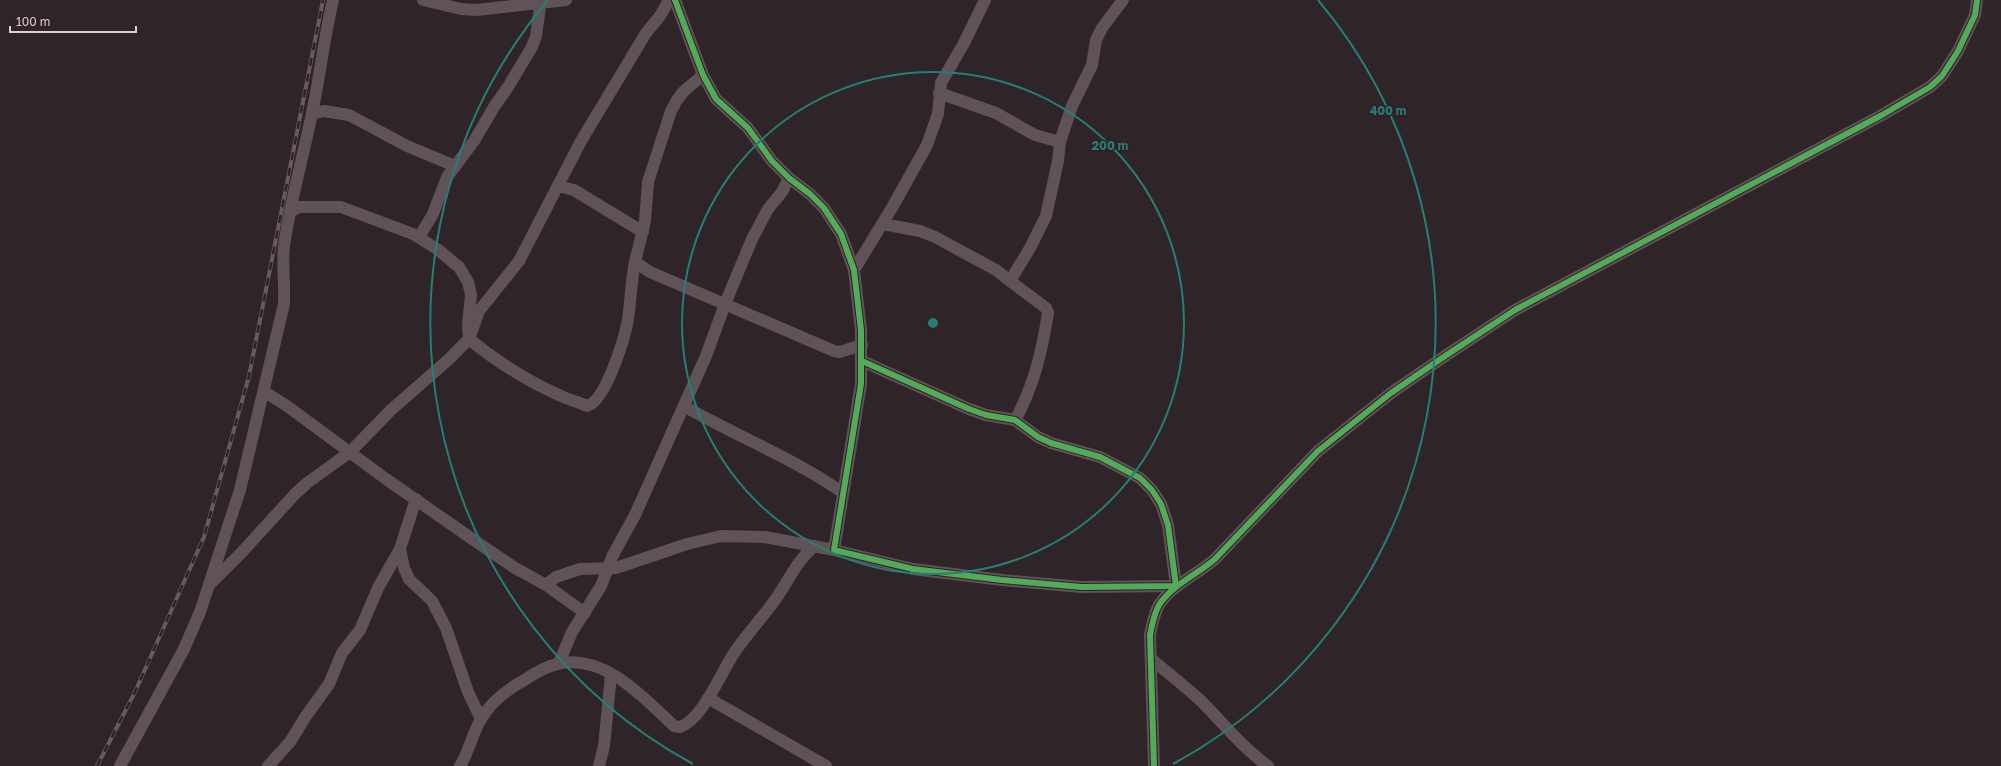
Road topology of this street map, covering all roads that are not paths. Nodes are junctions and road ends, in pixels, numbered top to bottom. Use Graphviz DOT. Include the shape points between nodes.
graph roads {
  1 [pos="333,0"];
  2 [pos="423,0"];
  3 [pos="566,0"];
  4 [pos="669,0"];
  5 [pos="675,0"];
  6 [pos="986,0"];
  7 [pos="1123,0"];
  8 [pos="1977,0"];
  9 [pos="541,1"];
  10 [pos="703,75"];
  11 [pos="939,93"];
  12 [pos="312,114"];
  13 [pos="1060,142"];
  14 [pos="456,166"];
  15 [pos="789,178"];
  16 [pos="558,186"];
  17 [pos="290,212"];
  18 [pos="883,224"];
  19 [pos="643,232"];
  20 [pos="419,237"];
  21 [pos="635,262"];
  22 [pos="854,270"];
  23 [pos="1010,281"];
  24 [pos="724,304"];
  25 [pos="469,338"];
  26 [pos="862,345"];
  27 [pos="862,361"];
  28 [pos="265,392"];
  29 [pos="684,406"];
  30 [pos="1015,420"];
  31 [pos="350,452"];
  32 [pos="842,492"];
  33 [pos="416,499"];
  34 [pos="814,546"];
  35 [pos="400,549"];
  36 [pos="834,550"];
  37 [pos="607,568"];
  38 [pos="209,584"];
  39 [pos="546,585"];
  40 [pos="1176,586"];
  41 [pos="585,613"];
  42 [pos="1151,659"];
  43 [pos="559,663"];
  44 [pos="611,675"];
  45 [pos="708,698"];
  46 [pos="481,719"];
  47 [pos="601,764"];
  48 [pos="120,766"];
  49 [pos="268,766"];
  50 [pos="460,766"];
  51 [pos="826,766"];
  52 [pos="1154,766"];
  53 [pos="1268,766"];
  1 -- 12 [label="street"];
  2 -- 9 [label="street" via="476,10"];
  3 -- 9 [label="street"];
  4 -- 16 [label="street" via="660,16 646,32 597,113"];
  5 -- 10 [label="street"];
  6 -- 11 [label="street" via="944,76"];
  7 -- 13 [label="street" via="1099,34 1092,65 1072,106"];
  8 -- 40 [label="street" via="1975,16 1958,50 1942,76 1930,87 1516,310 1444,356 1391,392 1318,451 1215,559"];
  9 -- 14 [label="street" via="532,47"];
  10 -- 15 [label="street" via="716,98 748,128 772,161"];
  10 -- 19 [label="street" via="684,91 671,111 648,182"];
  11 -- 13 [label="street" via="996,113 1035,135"];
  11 -- 18 [label="street" via="934,130"];
  12 -- 14 [label="street" via="324,111 349,115 407,146"];
  12 -- 17 [label="street"];
  13 -- 23 [label="street" via="1046,216"];
  14 -- 20 [label="street" via="447,178 433,214"];
  15 -- 22 [label="street" via="810,194 833,220"];
  15 -- 24 [label="street" via="782,192 760,221"];
  16 -- 19 [label="street" via="574,190"];
  16 -- 25 [label="street" via="519,261 479,312"];
  17 -- 20 [label="street" via="299,207 341,207"];
  17 -- 28 [label="street" via="283,262 284,304"];
  18 -- 22 [label="street"];
  18 -- 23 [label="street" via="935,237 996,270"];
  19 -- 21 [label="street"];
  20 -- 25 [label="street" via="459,267 466,277 471,295"];
  21 -- 24 [label="street" via="650,272"];
  21 -- 25 [label="street" via="624,338 611,372 599,396 591,405 587,406 563,397 519,374"];
  22 -- 26 [label="street"];
  23 -- 30 [label="street" via="1046,308 1048,313 1038,366"];
  24 -- 26 [label="street" via="834,351 840,352"];
  24 -- 29 [label="street" via="706,356"];
  25 -- 31 [label="street"];
  26 -- 27 [label="street"];
  27 -- 30 [label="street" via="969,409"];
  27 -- 32 [label="street" via="858,405"];
  28 -- 31 [label="street"];
  28 -- 38 [label="street" via="240,490"];
  29 -- 32 [label="street"];
  29 -- 37 [label="street"];
  30 -- 40 [label="street" via="1051,443 1100,456 1140,478 1152,490 1161,504 1168,524"];
  31 -- 33 [label="street"];
  31 -- 38 [label="street" via="295,494"];
  32 -- 36 [label="street"];
  33 -- 35 [label="street"];
  33 -- 39 [label="street" via="481,546"];
  34 -- 36 [label="street"];
  34 -- 37 [label="street" via="765,537 721,536 687,544 616,568"];
  34 -- 45 [label="street" via="802,557 775,600 736,651"];
  35 -- 46 [label="street" via="409,579 432,601 446,628 471,699"];
  35 -- 49 [label="street" via="378,588 360,630 342,653 329,684 290,742"];
  36 -- 40 [label="street" via="913,569 1002,580 1082,587"];
  37 -- 39 [label="street" via="580,569 556,577"];
  37 -- 41 [label="street" via="601,586"];
  38 -- 48 [label="street" via="184,649"];
  39 -- 41 [label="street"];
  40 -- 42 [label="street" via="1160,604 1154,617 1150,635"];
  41 -- 43 [label="street" via="572,632"];
  42 -- 52 [label="street"];
  42 -- 53 [label="street" via="1202,702 1239,742"];
  43 -- 44 [label="street" via="593,664"];
  43 -- 46 [label="street" via="507,690"];
  44 -- 45 [label="street" via="628,685 674,726 680,727 690,722"];
  44 -- 47 [label="street"];
  45 -- 51 [label="street"];
  46 -- 50 [label="street"];
}
